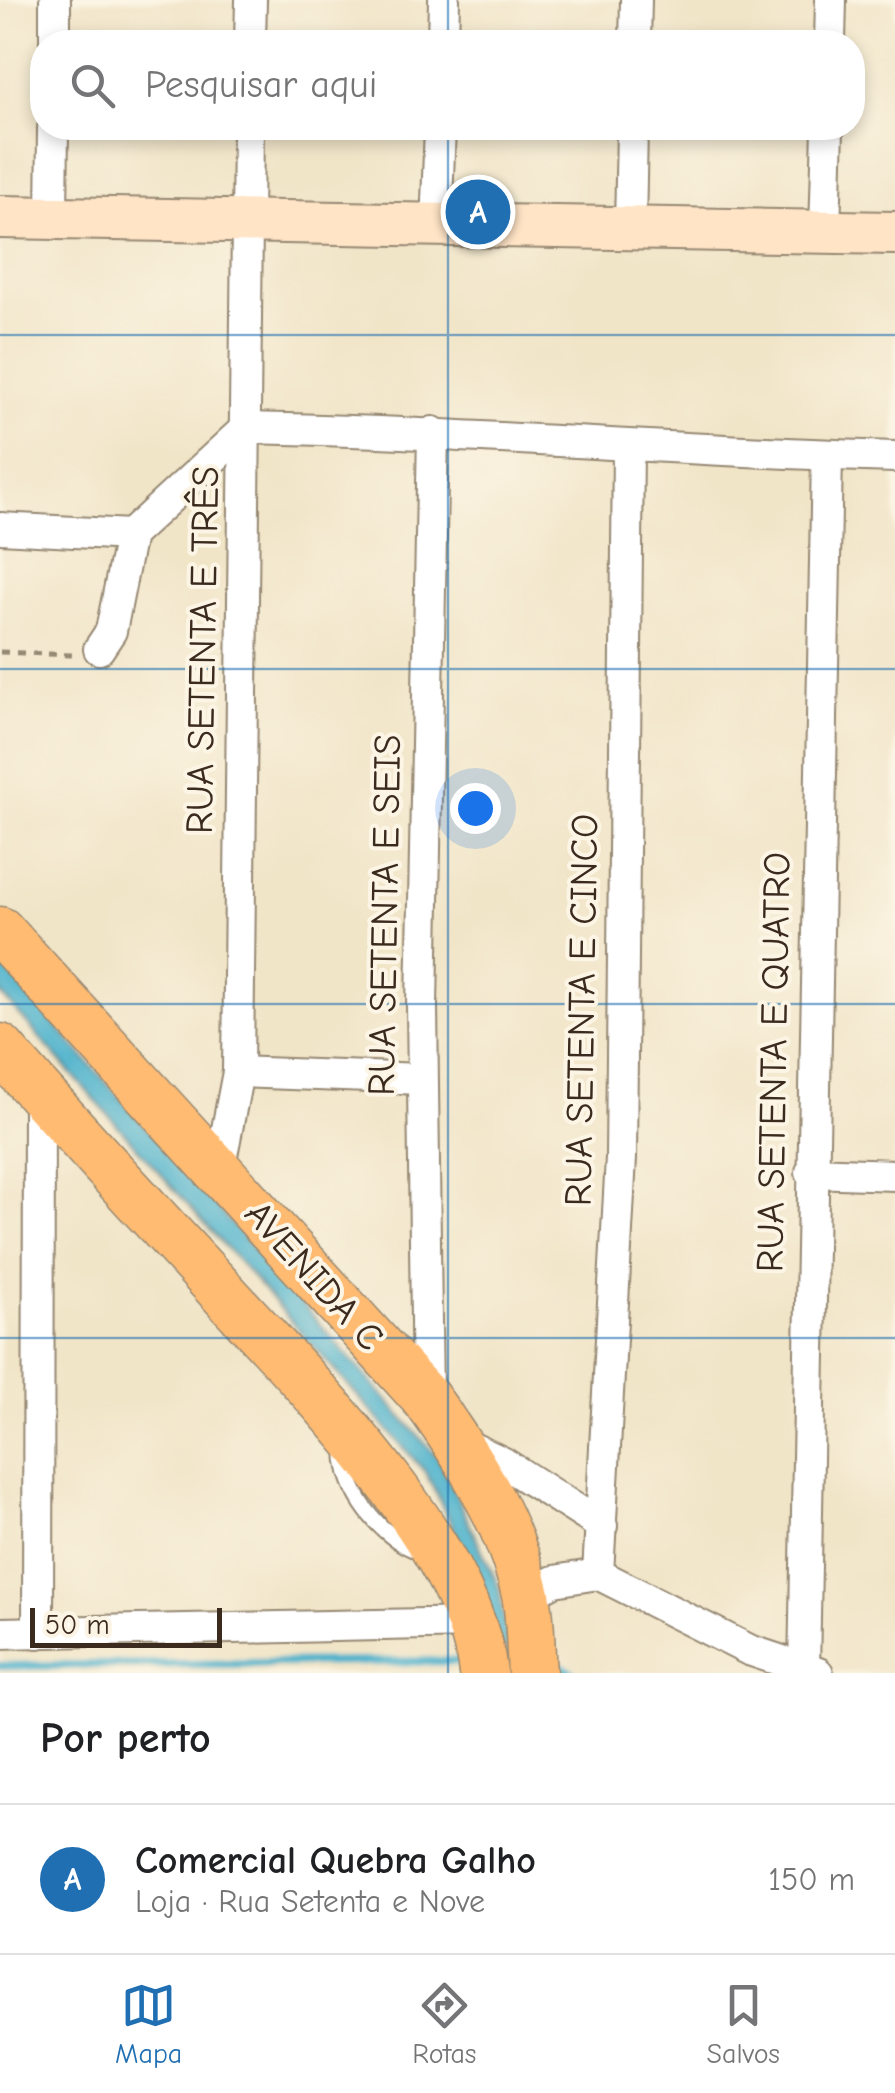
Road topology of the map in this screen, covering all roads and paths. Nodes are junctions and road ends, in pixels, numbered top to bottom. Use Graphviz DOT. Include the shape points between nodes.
graph roads {
  1 [pos="55,0"];
  2 [pos="252,0"];
  3 [pos="444,0"];
  4 [pos="636,0"];
  5 [pos="831,0"];
  6 [pos="54,30"];
  7 [pos="251,30"];
  8 [pos="443,30"];
  9 [pos="635,30"];
  10 [pos="830,30"];
  11 [pos="54,140"];
  12 [pos="248,140"];
  13 [pos="440,140"];
  14 [pos="632,140"];
  15 [pos="828,140"];
  16 [pos="0,217"];
  17 [pos="52,217"];
  18 [pos="245,221"];
  19 [pos="436,226"];
  20 [pos="630,228"];
  21 [pos="825,232"];
  22 [pos="895,233"];
  23 [pos="246,428"];
  24 [pos="432,432"];
  25 [pos="628,446"];
  26 [pos="826,455"];
  27 [pos="895,457"];
  28 [pos="0,528"];
  29 [pos="130,535"];
  30 [pos="100,650"];
  31 [pos="0,652"];
  32 [pos="0,931"];
  33 [pos="0,1048"];
  34 [pos="238,1072"];
  35 [pos="422,1079"];
  36 [pos="40,1093"];
  37 [pos="219,1171"];
  38 [pos="811,1172"];
  39 [pos="895,1176"];
  40 [pos="427,1400"];
  41 [pos="455,1439"];
  42 [pos="602,1526"];
  43 [pos="598,1574"];
  44 [pos="526,1596"];
  45 [pos="474,1623"];
  46 [pos="0,1633"];
  47 [pos="38,1633"];
  48 [pos="811,1672"];
  49 [pos="482,1673"];
  50 [pos="519,1673"];
  51 [pos="532,1673"];
  1 -- 6 [label="street"];
  2 -- 7 [label="street"];
  3 -- 8 [label="street"];
  4 -- 9 [label="street"];
  5 -- 10 [label="street"];
  11 -- 17 [label="street"];
  12 -- 18 [label="street, RUA SETENTA E TRÊS"];
  13 -- 19 [label="street"];
  14 -- 20 [label="street"];
  15 -- 21 [label="street"];
  16 -- 17 [label="street"];
  17 -- 18 [label="street"];
  18 -- 19 [label="street"];
  18 -- 23 [label="street, RUA SETENTA E TRÊS"];
  19 -- 20 [label="street"];
  20 -- 21 [label="street"];
  21 -- 22 [label="street"];
  23 -- 24 [label="street"];
  23 -- 29 [label="street"];
  23 -- 34 [label="street, RUA SETENTA E TRÊS"];
  24 -- 25 [label="street"];
  24 -- 35 [label="street, RUA SETENTA E SEIS"];
  25 -- 26 [label="street"];
  25 -- 42 [label="street, RUA SETENTA E CINCO" via="620,1158"];
  26 -- 27 [label="street"];
  26 -- 38 [label="street, RUA SETENTA E QUATRO"];
  28 -- 29 [label="street"];
  29 -- 30 [label="street" via="111,631"];
  30 -- 31 [label="path"];
  32 -- 37 [label="main road, AVENIDA C"];
  33 -- 36 [label="main road, AVENIDA C"];
  34 -- 35 [label="street"];
  34 -- 37 [label="street, RUA SETENTA E TRÊS"];
  35 -- 40 [label="street, RUA SETENTA E SEIS"];
  36 -- 45 [label="main road, AVENIDA C" via="347,1434 411,1513"];
  36 -- 47 [label="street"];
  37 -- 40 [label="main road, AVENIDA C"];
  38 -- 39 [label="street"];
  38 -- 48 [label="street, RUA SETENTA E QUATRO"];
  40 -- 41 [label="main road, AVENIDA C"];
  41 -- 42 [label="street"];
  41 -- 44 [label="main road, AVENIDA C" via="497,1514"];
  42 -- 43 [label="street, RUA SETENTA E CINCO"];
  43 -- 44 [label="street" via="554,1581"];
  43 -- 48 [label="street" via="750,1650"];
  44 -- 51 [label="main road, AVENIDA C"];
  45 -- 47 [label="street"];
  45 -- 49 [label="main road, AVENIDA C"];
  46 -- 47 [label="street"];
  50 -- 51 [label="street"];
}
